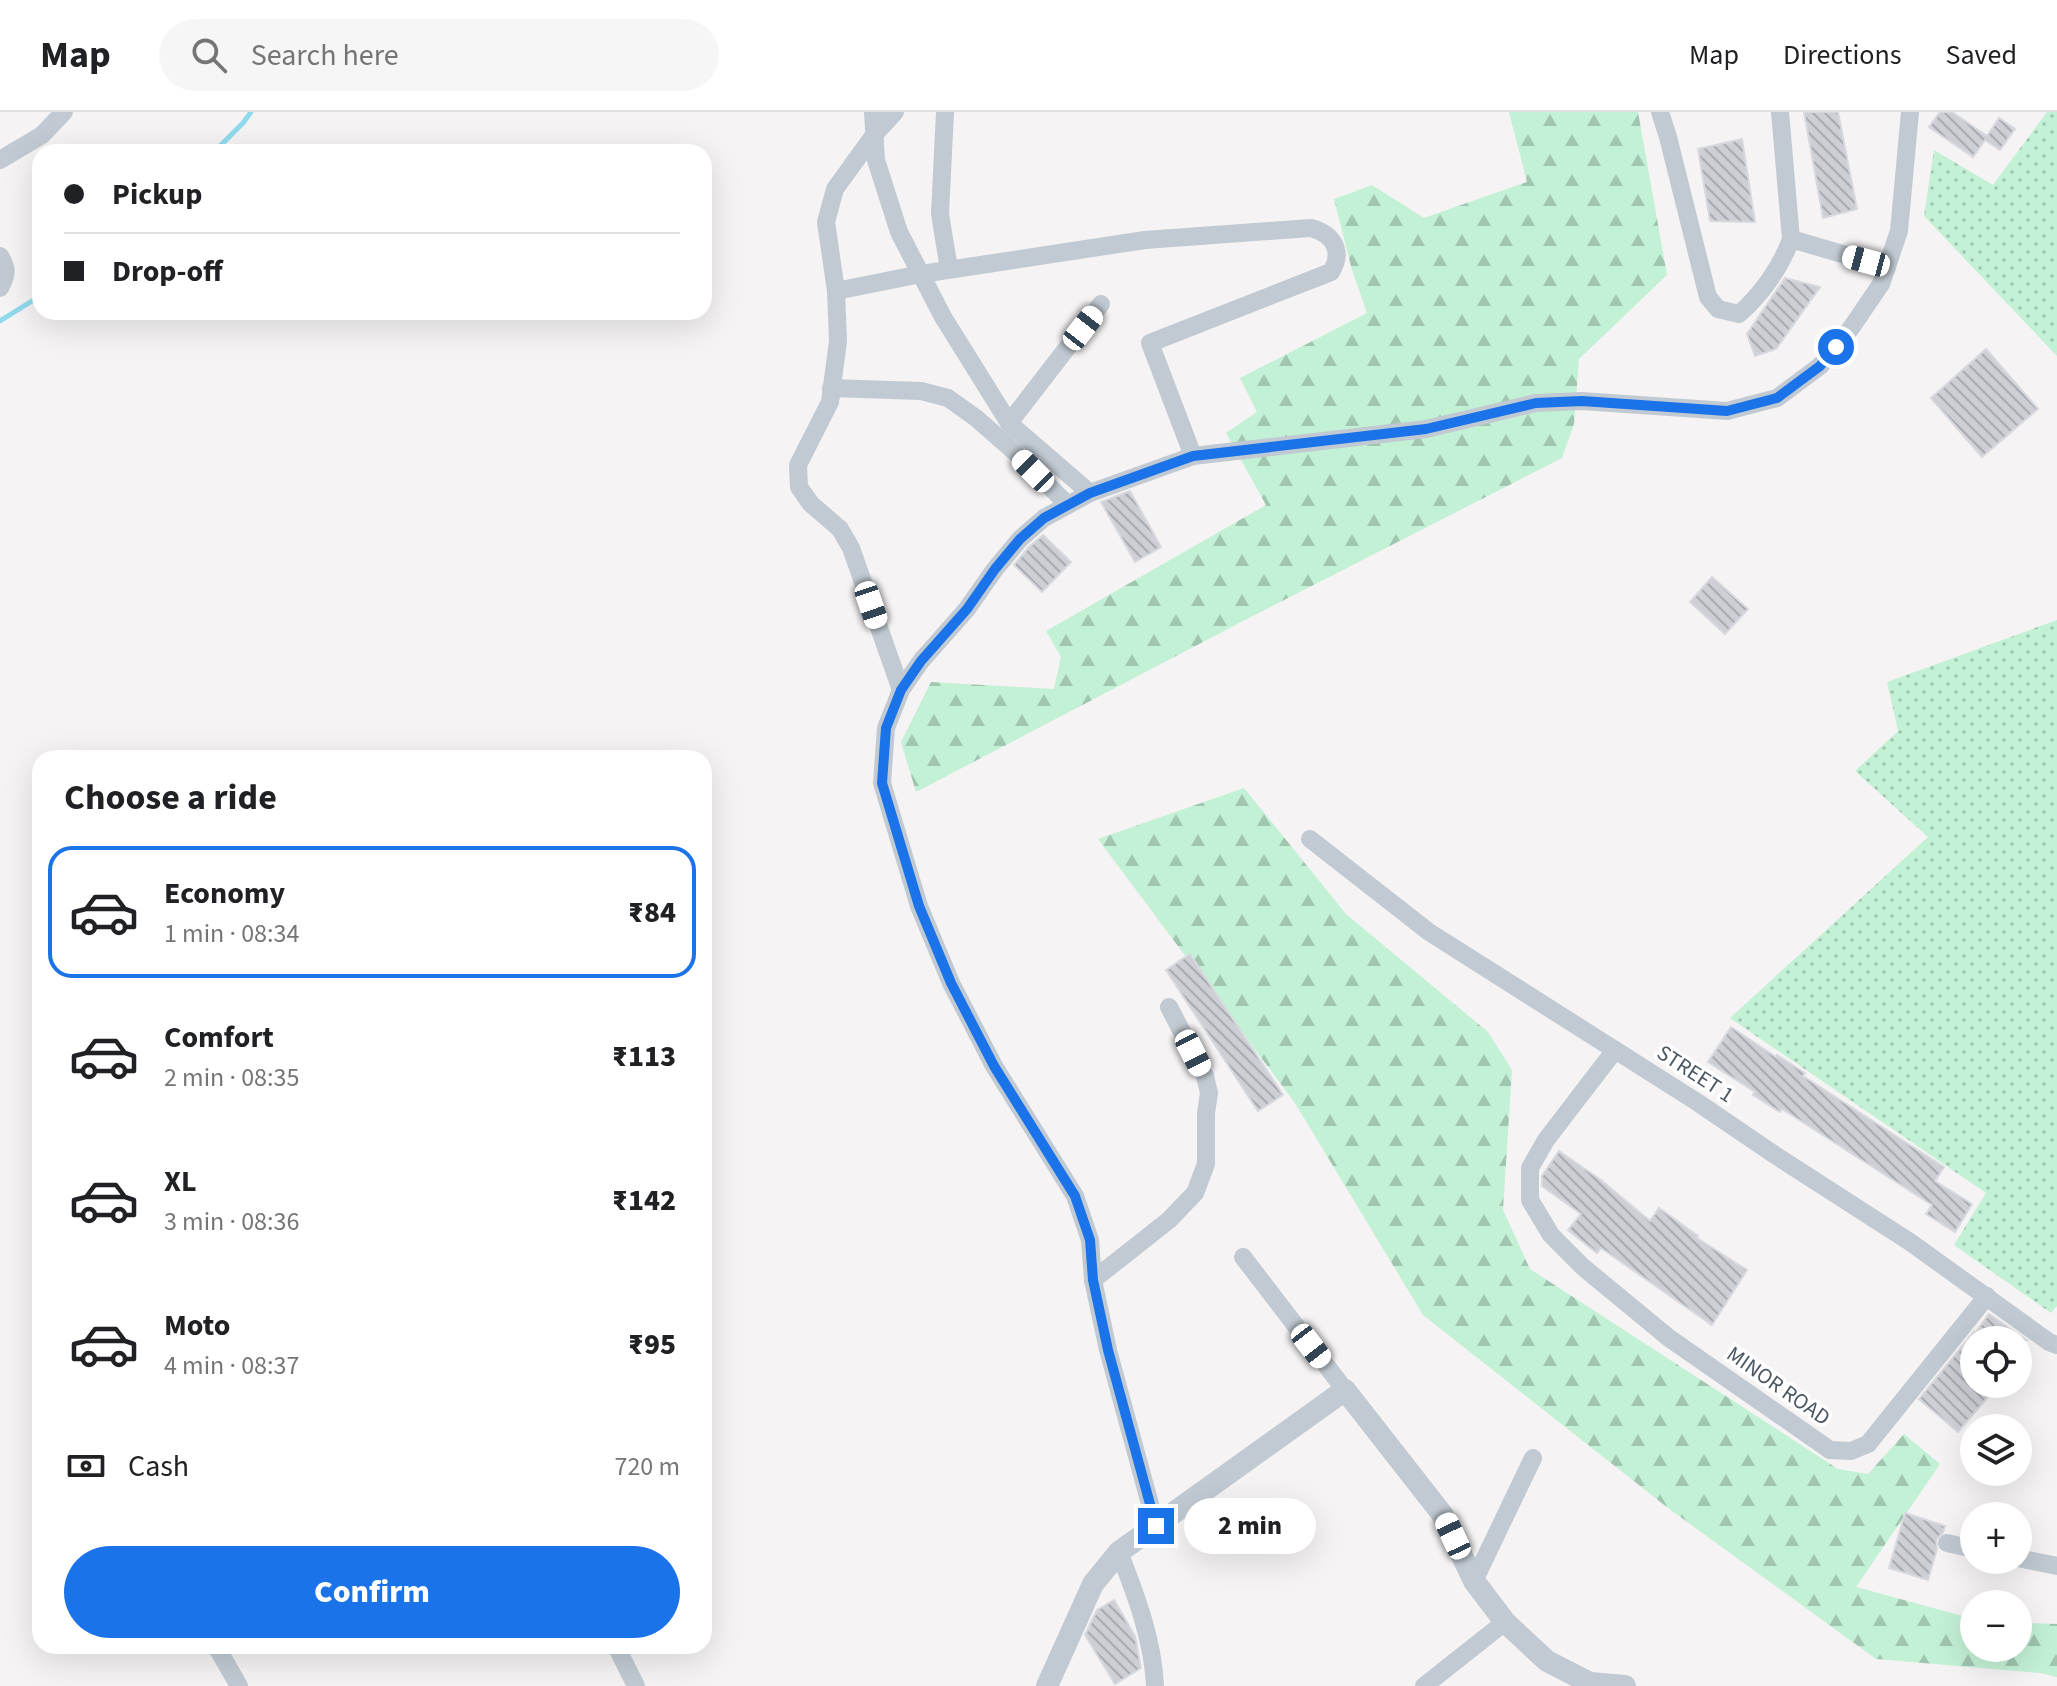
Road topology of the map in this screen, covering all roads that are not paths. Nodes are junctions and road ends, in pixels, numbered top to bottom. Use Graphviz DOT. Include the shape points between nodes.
graph roads {
  1 [pos="64,112"];
  2 [pos="873,112"];
  3 [pos="895,112"];
  4 [pos="945,112"];
  5 [pos="1660,112"];
  6 [pos="1780,112"];
  7 [pos="1910,112"];
  8 [pos="874,135"];
  9 [pos="0,160"];
  10 [pos="1791,239"];
  11 [pos="0,256"];
  12 [pos="1887,267"];
  13 [pos="949,269"];
  14 [pos="921,274"];
  15 [pos="0,288"];
  16 [pos="836,291"];
  17 [pos="1101,304"];
  18 [pos="831,388"];
  19 [pos="1009,423"];
  20 [pos="1193,456"];
  21 [pos="1090,493"];
  22 [pos="1068,505"];
  23 [pos="901,690"];
  24 [pos="1310,839"];
  25 [pos="1169,1007"];
  26 [pos="1615,1050"];
  27 [pos="1243,1257"];
  28 [pos="1093,1280"];
  29 [pos="1987,1296"];
  30 [pos="2057,1345"];
  31 [pos="1345,1390"];
  32 [pos="1533,1458"];
  33 [pos="1156,1526"];
  34 [pos="1947,1543"];
  35 [pos="1960,1546"];
  36 [pos="1119,1552"];
  37 [pos="2032,1561"];
  38 [pos="2057,1566"];
  39 [pos="1474,1581"];
  40 [pos="1505,1622"];
  41 [pos="221,1654"];
  42 [pos="620,1654"];
  43 [pos="239,1686"];
  44 [pos="636,1686"];
  45 [pos="1047,1686"];
  46 [pos="1155,1686"];
  47 [pos="1424,1686"];
  48 [pos="1625,1686"];
  1 -- 9 [label="street" via="42,135"];
  2 -- 8 [label="street"];
  3 -- 8 [label="street"];
  4 -- 13 [label="street" via="940,214"];
  5 -- 10 [label="street" via="1708,297 1718,309 1739,314 1751,304"];
  6 -- 10 [label="street"];
  7 -- 12 [label="street" via="1899,231"];
  8 -- 14 [label="street" via="876,160 899,232"];
  8 -- 16 [label="street" via="835,189 826,222"];
  10 -- 12 [label="street"];
  11 -- 15 [label="street" via="6,275"];
  12 -- 20 [label="street" via="1874,295 1820,366 1777,398 1727,411 1536,403 1426,429"];
  13 -- 14 [label="street"];
  13 -- 20 [label="street" via="1145,240 1322,231 1337,253 1331,272 1150,343"];
  14 -- 16 [label="street"];
  14 -- 19 [label="street"];
  16 -- 18 [label="street" via="838,341"];
  17 -- 19 [label="street"];
  18 -- 22 [label="street" via="921,391 948,398 1016,453"];
  18 -- 23 [label="street" via="830,402 798,465 799,487 851,548"];
  19 -- 21 [label="street"];
  20 -- 21 [label="street"];
  21 -- 22 [label="street"];
  22 -- 23 [label="street" via="1020,539"];
  23 -- 28 [label="street" via="886,728 882,783 919,906 994,1066 1075,1196 1090,1240"];
  24 -- 26 [label="street, STREET 1" via="1429,932"];
  25 -- 28 [label="street" via="1205,1076 1206,1164 1195,1193 1169,1220"];
  26 -- 29 [label="street, STREET 1"];
  26 -- 29 [label="street, MINOR ROAD" via="1530,1168 1530,1200 1551,1235 1583,1267 1669,1338 1830,1450 1851,1451 1868,1444"];
  27 -- 31 [label="street"];
  28 -- 33 [label="street"];
  29 -- 30 [label="street, STREET 1"];
  31 -- 33 [label="street"];
  31 -- 39 [label="street" via="1442,1514"];
  32 -- 39 [label="street"];
  33 -- 36 [label="street"];
  34 -- 35 [label="street"];
  36 -- 45 [label="street" via="1093,1584"];
  36 -- 46 [label="street" via="1154,1658"];
  37 -- 38 [label="street"];
  39 -- 40 [label="street"];
  40 -- 47 [label="street"];
  40 -- 48 [label="street" via="1547,1661 1590,1683"];
  41 -- 43 [label="street"];
  42 -- 44 [label="street"];
}
